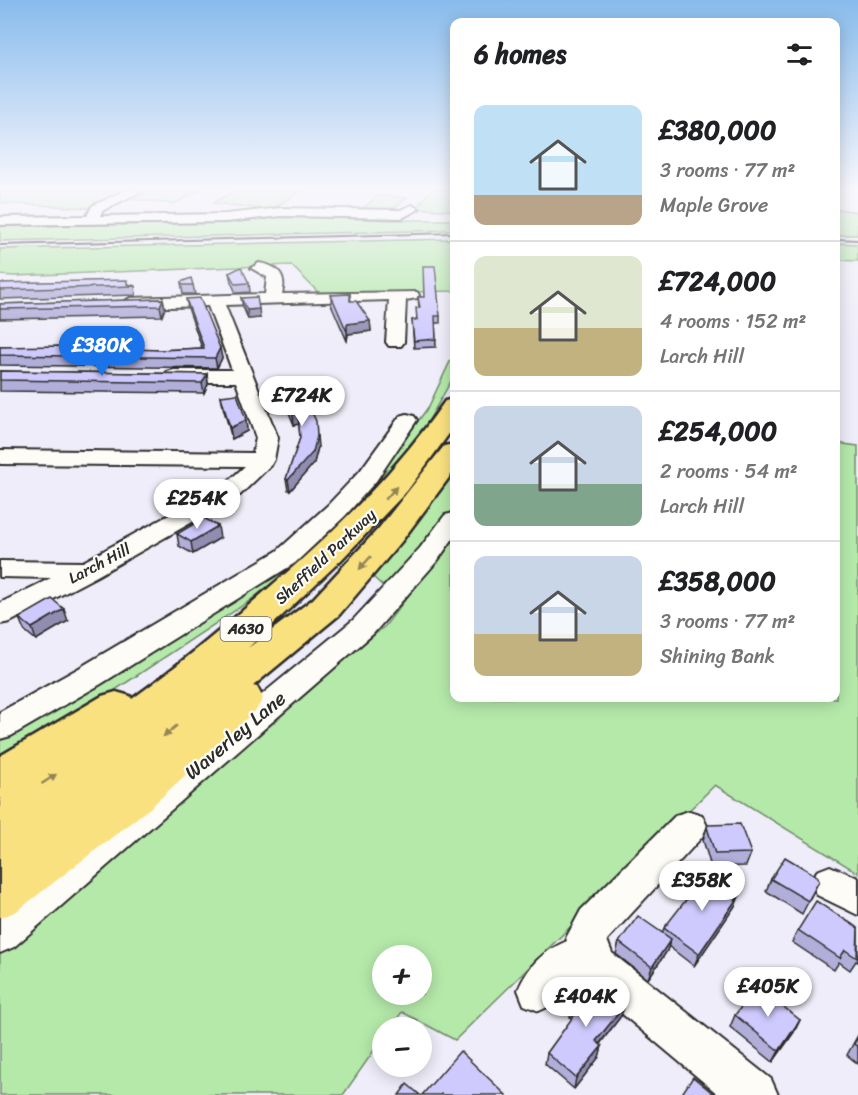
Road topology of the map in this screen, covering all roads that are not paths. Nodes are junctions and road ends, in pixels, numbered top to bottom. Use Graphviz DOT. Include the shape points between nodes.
graph roads {
  1 [pos="259,268"];
  2 [pos="272,298"];
  3 [pos="215,302"];
  4 [pos="116,304"];
  5 [pos="395,342"];
  6 [pos="152,375"];
  7 [pos="244,376"];
  8 [pos="450,413"];
  9 [pos="407,420"];
  10 [pos="0,457"];
  11 [pos="450,457"];
  12 [pos="263,460"];
  13 [pos="450,525"];
  14 [pos="0,569"];
  15 [pos="88,570"];
  16 [pos="308,598"];
  17 [pos="0,615"];
  18 [pos="0,727"];
  19 [pos="0,778"];
  20 [pos="0,811"];
  21 [pos="689,826"];
  22 [pos="0,852"];
  23 [pos="0,895"];
  24 [pos="0,934"];
  25 [pos="590,953"];
  26 [pos="539,990"];
  27 [pos="755,1095"];
  1 -- 2 [label="street" via="275,275"];
  2 -- 3 [label="street"];
  2 -- 5 [label="street" via="405,295"];
  3 -- 4 [label="street"];
  3 -- 7 [label="street"];
  6 -- 7 [label="street"];
  7 -- 12 [label="street" via="267,438"];
  16 -- 8 [label="highway, Sheffield Parkway / A630, one-way" via="420,459"];
  9 -- 18 [label="street" via="380,462 311,536 286,557"];
  10 -- 12 [label="street"];
  11 -- 16 [label="highway, Sheffield Parkway / A630, one-way" via="390,535"];
  12 -- 15 [label="street, Larch Hill" via="232,490"];
  13 -- 24 [label="street, Waverley Lane" via="363,627"];
  14 -- 15 [label="street"];
  15 -- 17 [label="street, Larch Hill"];
  16 -- 19 [label="highway, A630" via="158,680"];
  20 -- 16 [label="highway, Sheffield Parkway / A630, one-way"];
  16 -- 22 [label="highway, Sheffield Parkway / A630, one-way" via="142,753"];
  16 -- 23 [label="highway, A630" via="272,669 135,794"];
  21 -- 25 [label="street" via="595,923 586,938"];
  25 -- 26 [label="street" via="571,958 555,969"];
  25 -- 27 [label="street" via="597,966"];
}
